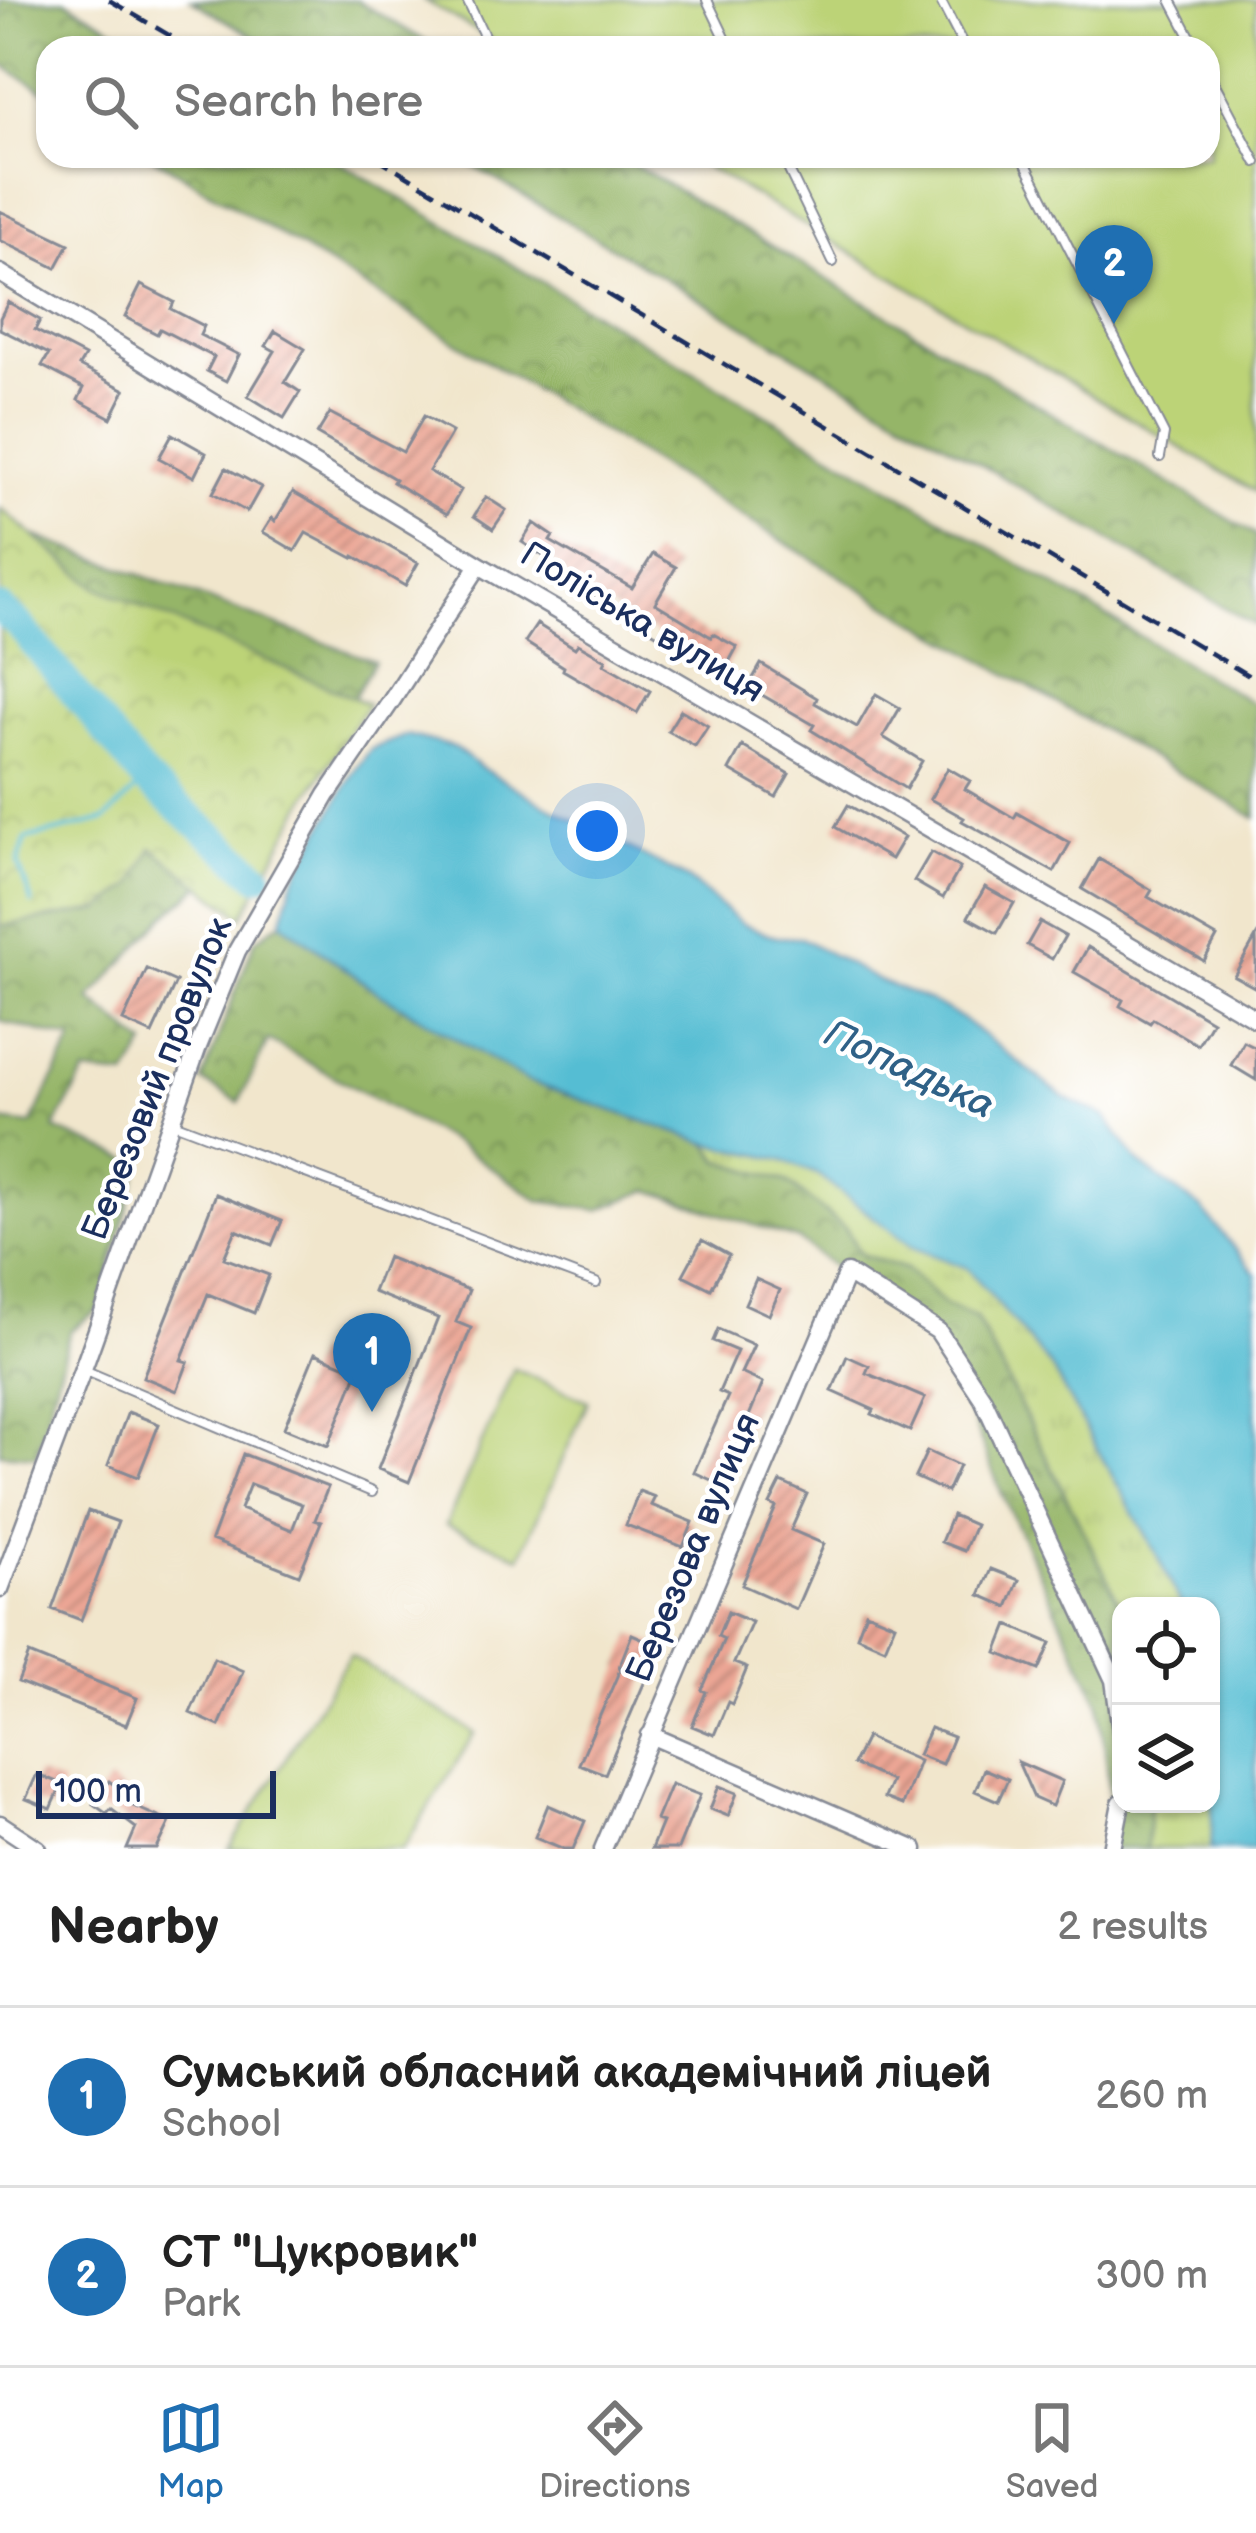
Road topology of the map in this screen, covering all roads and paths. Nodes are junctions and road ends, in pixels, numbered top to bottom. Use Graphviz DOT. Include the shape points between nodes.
graph roads {
  1 [pos="467,0"];
  2 [pos="707,0"];
  3 [pos="940,0"];
  4 [pos="1172,0"];
  5 [pos="484,36"];
  6 [pos="724,36"];
  7 [pos="959,36"];
  8 [pos="1190,36"];
  9 [pos="1220,94"];
  10 [pos="1256,162"];
  11 [pos="788,168"];
  12 [pos="1028,168"];
  13 [pos="833,262"];
  14 [pos="0,274"];
  15 [pos="1160,457"];
  16 [pos="479,565"];
  17 [pos="1256,1019"];
  18 [pos="171,1122"];
  19 [pos="596,1283"];
  20 [pos="83,1370"];
  21 [pos="372,1492"];
  22 [pos="0,1588"];
  23 [pos="1117,1705"];
  24 [pos="650,1735"];
  25 [pos="1119,1813"];
  26 [pos="0,1824"];
  27 [pos="38,1849"];
  28 [pos="603,1849"];
  29 [pos="914,1849"];
  30 [pos="1112,1849"];
  1 -- 5 [label="lane"];
  2 -- 6 [label="lane"];
  3 -- 7 [label="lane"];
  4 -- 8 [label="lane"];
  9 -- 10 [label="lane"];
  11 -- 13 [label="lane"];
  12 -- 15 [label="lane" via="1164,434"];
  14 -- 16 [label="street, Поліська вулиця"];
  16 -- 17 [label="street, Поліська вулиця"];
  16 -- 18 [label="street, Березовий провулок" via="327,795 237,951"];
  18 -- 19 [label="lane"];
  18 -- 20 [label="street, Березовий провулок"];
  20 -- 21 [label="lane"];
  20 -- 22 [label="street, Березовий провулок"];
  23 -- 24 [label="street, Березова вулиця" via="1114,1681 983,1399 938,1330 847,1273"];
  24 -- 28 [label="street, Березова вулиця"];
  24 -- 29 [label="street"];
  25 -- 30 [label="street"];
  26 -- 27 [label="street"];
}
